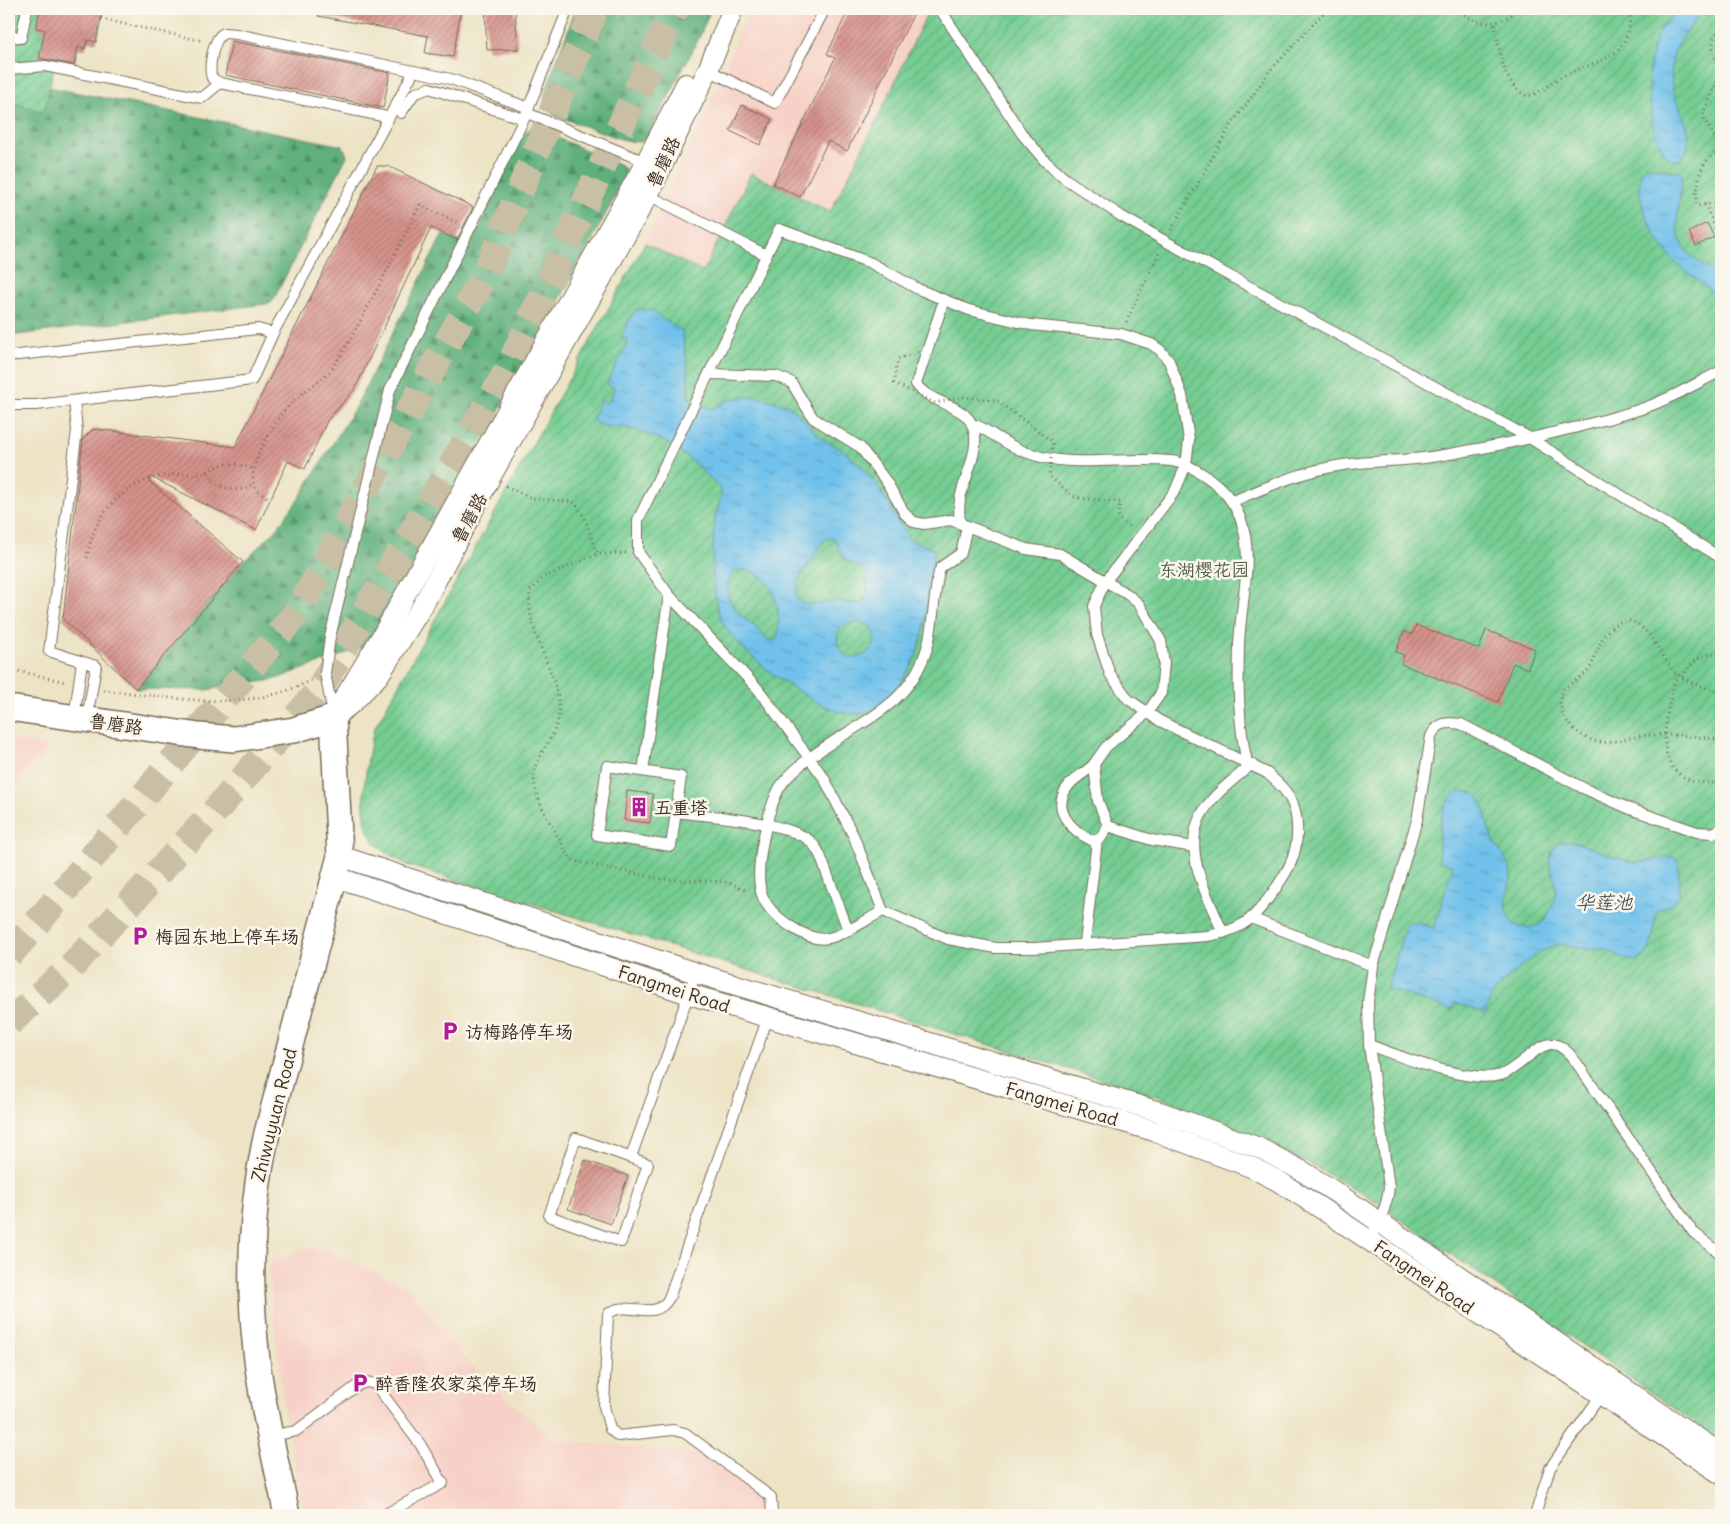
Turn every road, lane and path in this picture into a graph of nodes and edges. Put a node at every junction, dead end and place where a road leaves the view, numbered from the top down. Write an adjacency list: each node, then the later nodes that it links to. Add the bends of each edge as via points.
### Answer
1 (27, 9): 14 (lane, via 21,38)
2 (568, 9): 22 (lane)
3 (719, 9): 24 (street)
4 (733, 9): 17 (street, 鲁磨路)
5 (825, 9): 17 (lane, via 775,104)
6 (940, 9): 29 (lane, via 1022,134 1045,160 1080,189)
7 (1327, 9): 29 (path, via 1269,72 1228,130)
8 (1456, 9): 12 (path, via 1470,18)
9 (1519, 9): 12 (path)
10 (1630, 9): 12 (path, via 1627,38 1616,53 1563,76 1528,96 1516,88 1504,66)
11 (101, 19): 15 (path)
12 (1495, 24)
13 (1721, 31): 19 (path, via 1713,39 1714,54)
14 (9, 36)
15 (216, 44): 18 (lane, via 221,34 237,34); 20 (lane, via 210,71 212,78)
16 (9, 69): 20 (lane, via 45,66 202,98)
17 (708, 70): 24 (street, 鲁磨路)
18 (414, 71): 22 (lane, via 451,79); 23 (lane)
19 (1721, 72): 27 (path, via 1703,115 1718,144 1716,154 1705,163 1699,177 1697,206)
20 (220, 83): 23 (lane)
21 (401, 113): 22 (lane, via 414,94 429,88)
22 (526, 113): 24 (lane); 28 (lane)
23 (387, 116): 33 (lane)
24 (653, 165): 25 (street, 鲁磨路); 70 (street)
25 (648, 195): 31 (lane); 46 (street, 鲁磨路)
26 (1721, 202): 27 (path)
27 (1705, 204): 30 (path)
28 (470, 228): 44 (path, via 420,205 360,322 334,365 282,412 261,448); 61 (lane, via 390,390 330,637)
29 (1165, 241): 34 (path); 42 (lane)
30 (1721, 242)
31 (766, 255): 32 (lane, via 779,228 871,264); 38 (lane)
32 (944, 300): 34 (lane, via 1004,320 1074,331); 41 (lane, via 916,384 964,414)
33 (273, 333): 36 (lane, via 258,329); 39 (lane, via 252,380)
34 (1121, 334): 43 (lane, via 1151,344 1169,361 1176,375 1187,420)
35 (918, 352): 51 (path, bridge, via 898,359 894,383 935,403 962,397 996,400 1053,442 1049,476 1079,498 1120,502 1118,518)
36 (9, 356)
37 (1721, 371): 42 (lane, via 1636,410)
38 (709, 374): 50 (lane, via 776,376 792,382 814,418 860,447 886,480 909,518 919,524 947,520); 52 (lane, via 638,520)
39 (74, 401): 40 (lane); 59 (lane, via 76,430 49,651)
40 (9, 405)
41 (972, 425): 43 (lane, via 1028,453 1050,459 1153,460); 50 (lane, via 974,445 960,500)
42 (1528, 437): 49 (lane, via 1432,457 1321,469); 55 (lane)
43 (1186, 465): 49 (lane, via 1216,483); 51 (lane, via 1175,491)
44 (255, 470): 45 (path, via 231,464 217,466); 47 (path)
45 (208, 472): 47 (path, via 215,483 233,490 242,490); 54 (path, via 162,476 134,485 103,514 93,533)
46 (490, 478): 53 (path, via 531,498 574,502 586,520 590,540); 70 (street, 鲁磨路, via 393,656 367,689)
47 (254, 483): 48 (path, via 256,490)
48 (266, 497)
49 (1233, 501): 74 (lane, via 1243,521 1247,553 1239,666 1242,742)
50 (963, 524): 56 (lane, via 1026,549 1065,556); 73 (lane, via 961,552 941,566 939,572 928,646 914,678 882,712)
51 (1139, 535): 56 (lane)
52 (638, 552): 53 (path); 57 (lane)
53 (598, 554): 87 (path, via 544,577 530,591 530,611 559,707 557,729 535,770 535,786 541,804 574,860 642,876 727,882)
54 (87, 558)
55 (1721, 558)
56 (1105, 582): 68 (lane, via 1094,606 1103,655 1115,684 1128,699); 68 (lane, via 1139,604 1161,641 1163,682 1158,699)
57 (669, 595): 73 (lane, via 740,668); 76 (lane)
58 (1721, 653): 63 (path, via 1700,657)
59 (82, 662): 64 (lane); 65 (lane, via 96,666)
60 (9, 669): 64 (path)
61 (325, 673): 65 (path, via 275,694 229,702 184,700); 70 (lane)
62 (1676, 673): 63 (path); 71 (path); 71 (path, via 1640,625 1624,622 1610,629 1602,638 1584,676 1566,686 1560,694 1559,703 1564,717 1576,730 1597,742)
63 (1682, 677): 66 (path)
64 (78, 686): 69 (lane)
65 (92, 688): 69 (lane)
66 (1721, 692)
67 (9, 708): 69 (street, 鲁磨路)
68 (1147, 712): 74 (lane, via 1185,734); 75 (lane, via 1106,747)
69 (80, 718): 70 (street, 鲁磨路, via 234,738 294,730)
70 (333, 718): 86 (street, Zhiwuyuan Road)
71 (1666, 735): 72 (path); 79 (path, via 1667,757 1682,775 1702,783)
72 (1721, 740)
73 (810, 757): 81 (lane, via 781,785); 88 (lane, via 854,837)
74 (1250, 763): 85 (lane, via 1203,811); 89 (lane, via 1280,784 1294,806 1297,825 1292,858)
75 (1094, 764): 77 (lane); 78 (lane)
76 (643, 771): 80 (lane, via 681,777); 80 (lane, via 607,766 597,835 671,846)
77 (1083, 774): 78 (lane); 84 (lane, via 1067,788 1063,801 1064,819 1073,829 1093,841)
78 (1095, 782): 82 (lane, via 1100,810)
79 (1721, 783)
80 (676, 812): 81 (lane)
81 (768, 825): 87 (lane, via 761,858); 90 (lane, via 802,837 815,846)
82 (1108, 826): 84 (lane); 85 (lane, via 1152,840)
83 (1721, 829): 93 (lane, via 1713,833 1696,832 1630,809 1461,724 1440,724 1431,736 1417,820)
84 (1097, 840): 92 (lane)
85 (1194, 847): 91 (lane, via 1198,869)
86 (338, 866): 94 (street, Fangmei Road); 95 (street, Fangmei Road); 105 (street, Zhiwuyuan Road, via 267,1133 254,1203 252,1272 256,1344)
87 (762, 894): 90 (lane, via 775,915 806,935 828,938)
88 (884, 911): 90 (lane); 92 (lane, via 948,939 985,947 1014,949)
89 (1251, 918): 91 (lane); 93 (lane)
90 (848, 930)
91 (1223, 933): 92 (lane)
92 (1085, 943)
93 (1373, 966): 98 (lane, via 1368,1002)
94 (696, 973): 95 (lane); 96 (street, Fangmei Road)
95 (689, 994): 97 (street, Fangmei Road); 100 (lane)
96 (774, 996): 97 (lane); 99 (street, Fangmei Road)
97 (768, 1019): 99 (street, Fangmei Road); 110 (lane, via 669,1298 659,1309 616,1309 608,1314 604,1406 610,1429 618,1436 673,1430 685,1433 771,1497)
98 (1369, 1045): 101 (lane, via 1389,1187); 103 (lane, via 1416,1062 1466,1075 1490,1077 1517,1067 1545,1045 1560,1047 1575,1061 1693,1232)
99 (1157, 1122): 101 (street, Fangmei Road, via 1267,1152 1302,1171); 102 (street, Fangmei Road, via 1278,1181)
100 (631, 1158): 100 (lane, via 576,1138 549,1216 621,1242 648,1164)
101 (1380, 1223): 102 (lane); 104 (street, Fangmei Road)
102 (1369, 1240): 104 (street, Fangmei Road)
103 (1721, 1254)
104 (1613, 1395): 106 (street, Fangmei Road); 107 (street, Fangmei Road); 111 (lane, via 1550,1468)
105 (270, 1436): 108 (street, Zhiwuyuan Road); 109 (lane, via 296,1431 358,1385 375,1384 420,1444 443,1483)
106 (1721, 1454)
107 (1721, 1474)
108 (287, 1515)
109 (384, 1515)
110 (772, 1515)
111 (1535, 1515)

